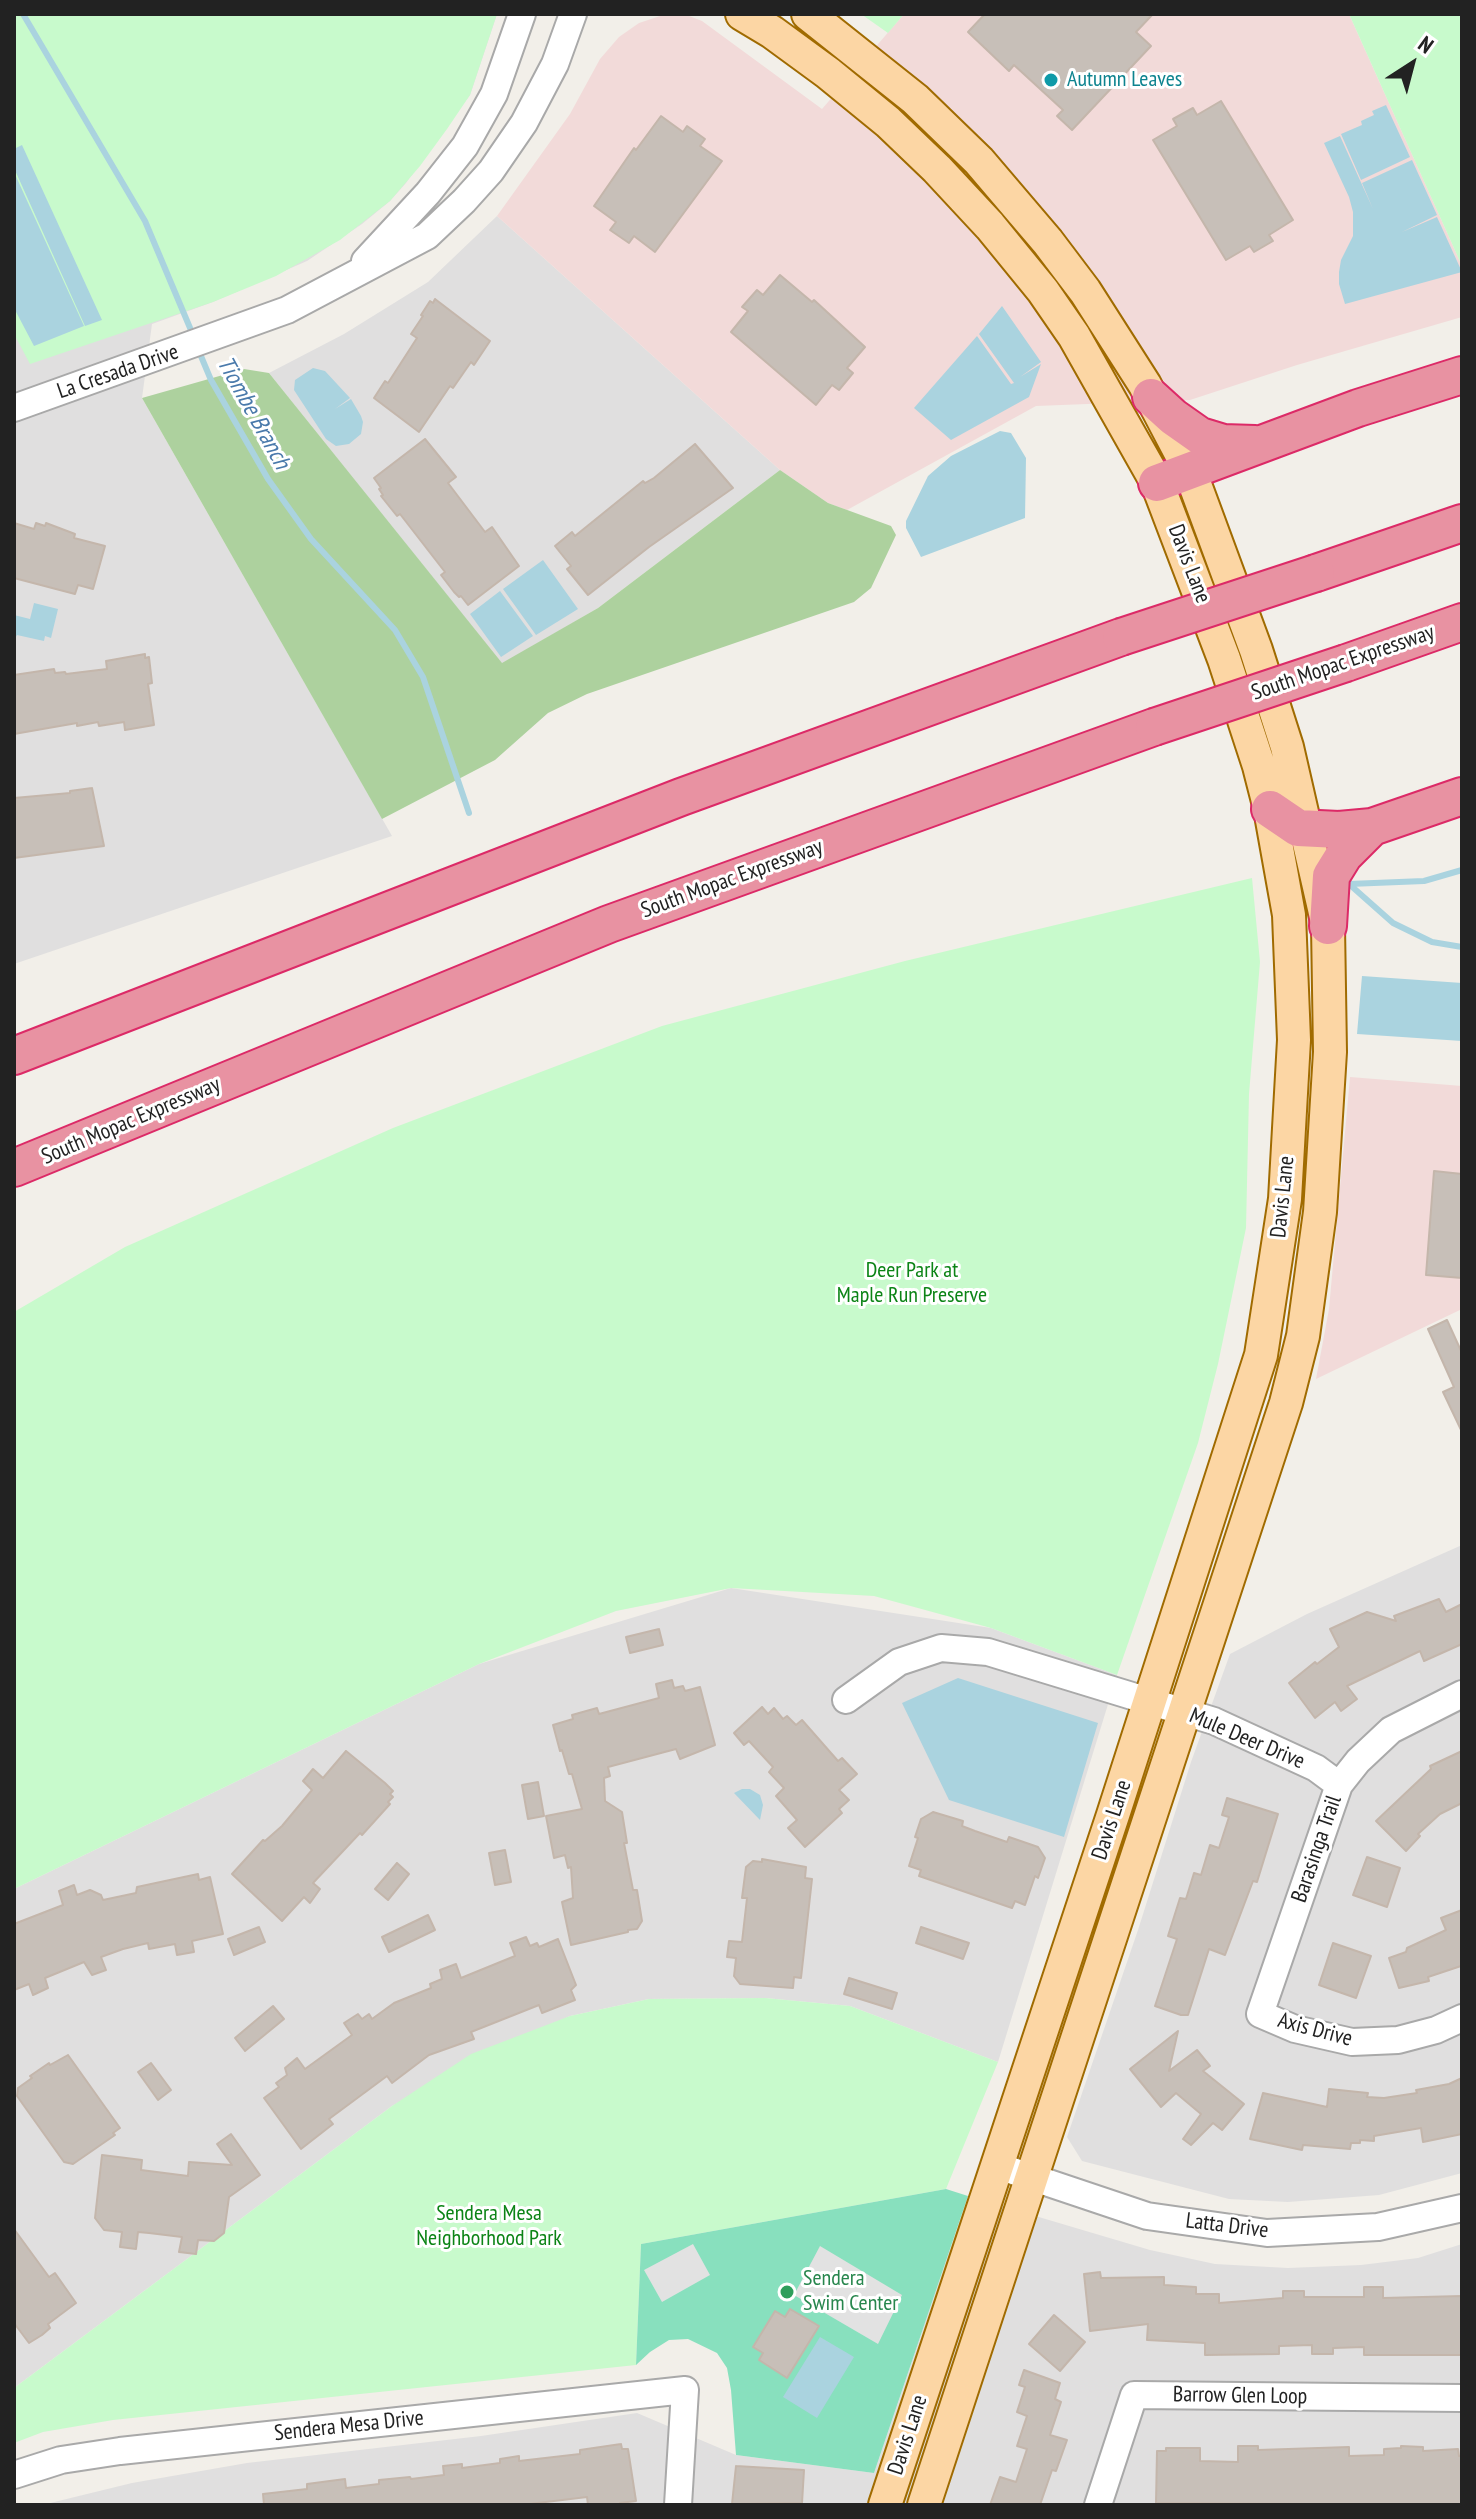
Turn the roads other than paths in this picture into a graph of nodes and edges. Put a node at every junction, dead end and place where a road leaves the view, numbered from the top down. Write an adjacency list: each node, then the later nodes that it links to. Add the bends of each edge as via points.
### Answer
1 (522, 14): 7 (street, La Cresada Drive, via 494,94 465,146)
2 (573, 14): 7 (street, La Cresada Drive, via 540,95 491,171 427,236)
3 (742, 14): 5 (main road, Davis Lane)
4 (808, 14): 6 (main road, Davis Lane, via 915,99)
5 (888, 122): 6 (main road, via 943,156 1008,225 1017,226); 13 (main road, Davis Lane, via 990,226 1043,291)
6 (1029, 217): 9 (main road, Davis Lane, via 1085,291)
7 (351, 275): 10 (street, La Cresada Drive, via 287,310 230,332)
8 (1462, 375): 11 (highway)
9 (1151, 397): 11 (highway, via 1200,436); 12 (main road, Davis Lane)
10 (17, 400)
11 (1261, 444): 12 (highway)
12 (1190, 471): 13 (highway); 19 (main road, Davis Lane, via 1261,664)
13 (1157, 483): 17 (main road, Davis Lane, via 1224,659)
14 (1462, 523): 21 (highway, bridge, via 1121,637 681,797)
15 (1462, 622): 22 (highway, South Mopac Expressway, bridge, via 609,924)
16 (1462, 796): 18 (highway)
17 (1270, 809): 19 (highway); 23 (main road, Davis Lane, via 1289,915 1294,1040 1285,1199)
18 (1372, 827): 19 (highway); 20 (highway, via 1331,876)
19 (1308, 830): 20 (main road, Davis Lane)
20 (1328, 926): 24 (main road, Davis Lane, via 1330,1066 1320,1212)
21 (14, 1056)
22 (19, 1168)
23 (1266, 1328): 24 (main road); 27 (main road, Davis Lane)
24 (1303, 1336): 28 (main road, Davis Lane)
25 (1462, 1694): 29 (street, Barasinga Trail, via 1391,1730)
26 (846, 1700): 27 (street, Mule Deer Drive, via 899,1662 941,1648 988,1652)
27 (1151, 1701): 28 (street, Mule Deer Drive); 32 (main road, Davis Lane)
28 (1186, 1713): 29 (street, Mule Deer Drive, via 1269,1744); 33 (main road, Davis Lane)
29 (1339, 1785): 30 (street, Barasinga Trail)
30 (1260, 2014): 31 (street, Axis Drive, via 1295,2029 1352,2042 1398,2040)
31 (1462, 2018)
32 (998, 2166): 33 (street, Latta Drive); 38 (main road, Davis Lane)
33 (1030, 2176): 34 (street, Latta Drive, via 1147,2216 1267,2233 1378,2227); 39 (main road, Davis Lane)
34 (1462, 2208)
35 (1462, 2398): 40 (street, Barrow Glen Loop, via 1134,2395)
36 (14, 2475): 37 (street, Sendera Mesa Drive, via 61,2460 120,2451 685,2390)
37 (678, 2505)
38 (885, 2505)
39 (924, 2505)
40 (1098, 2505)

